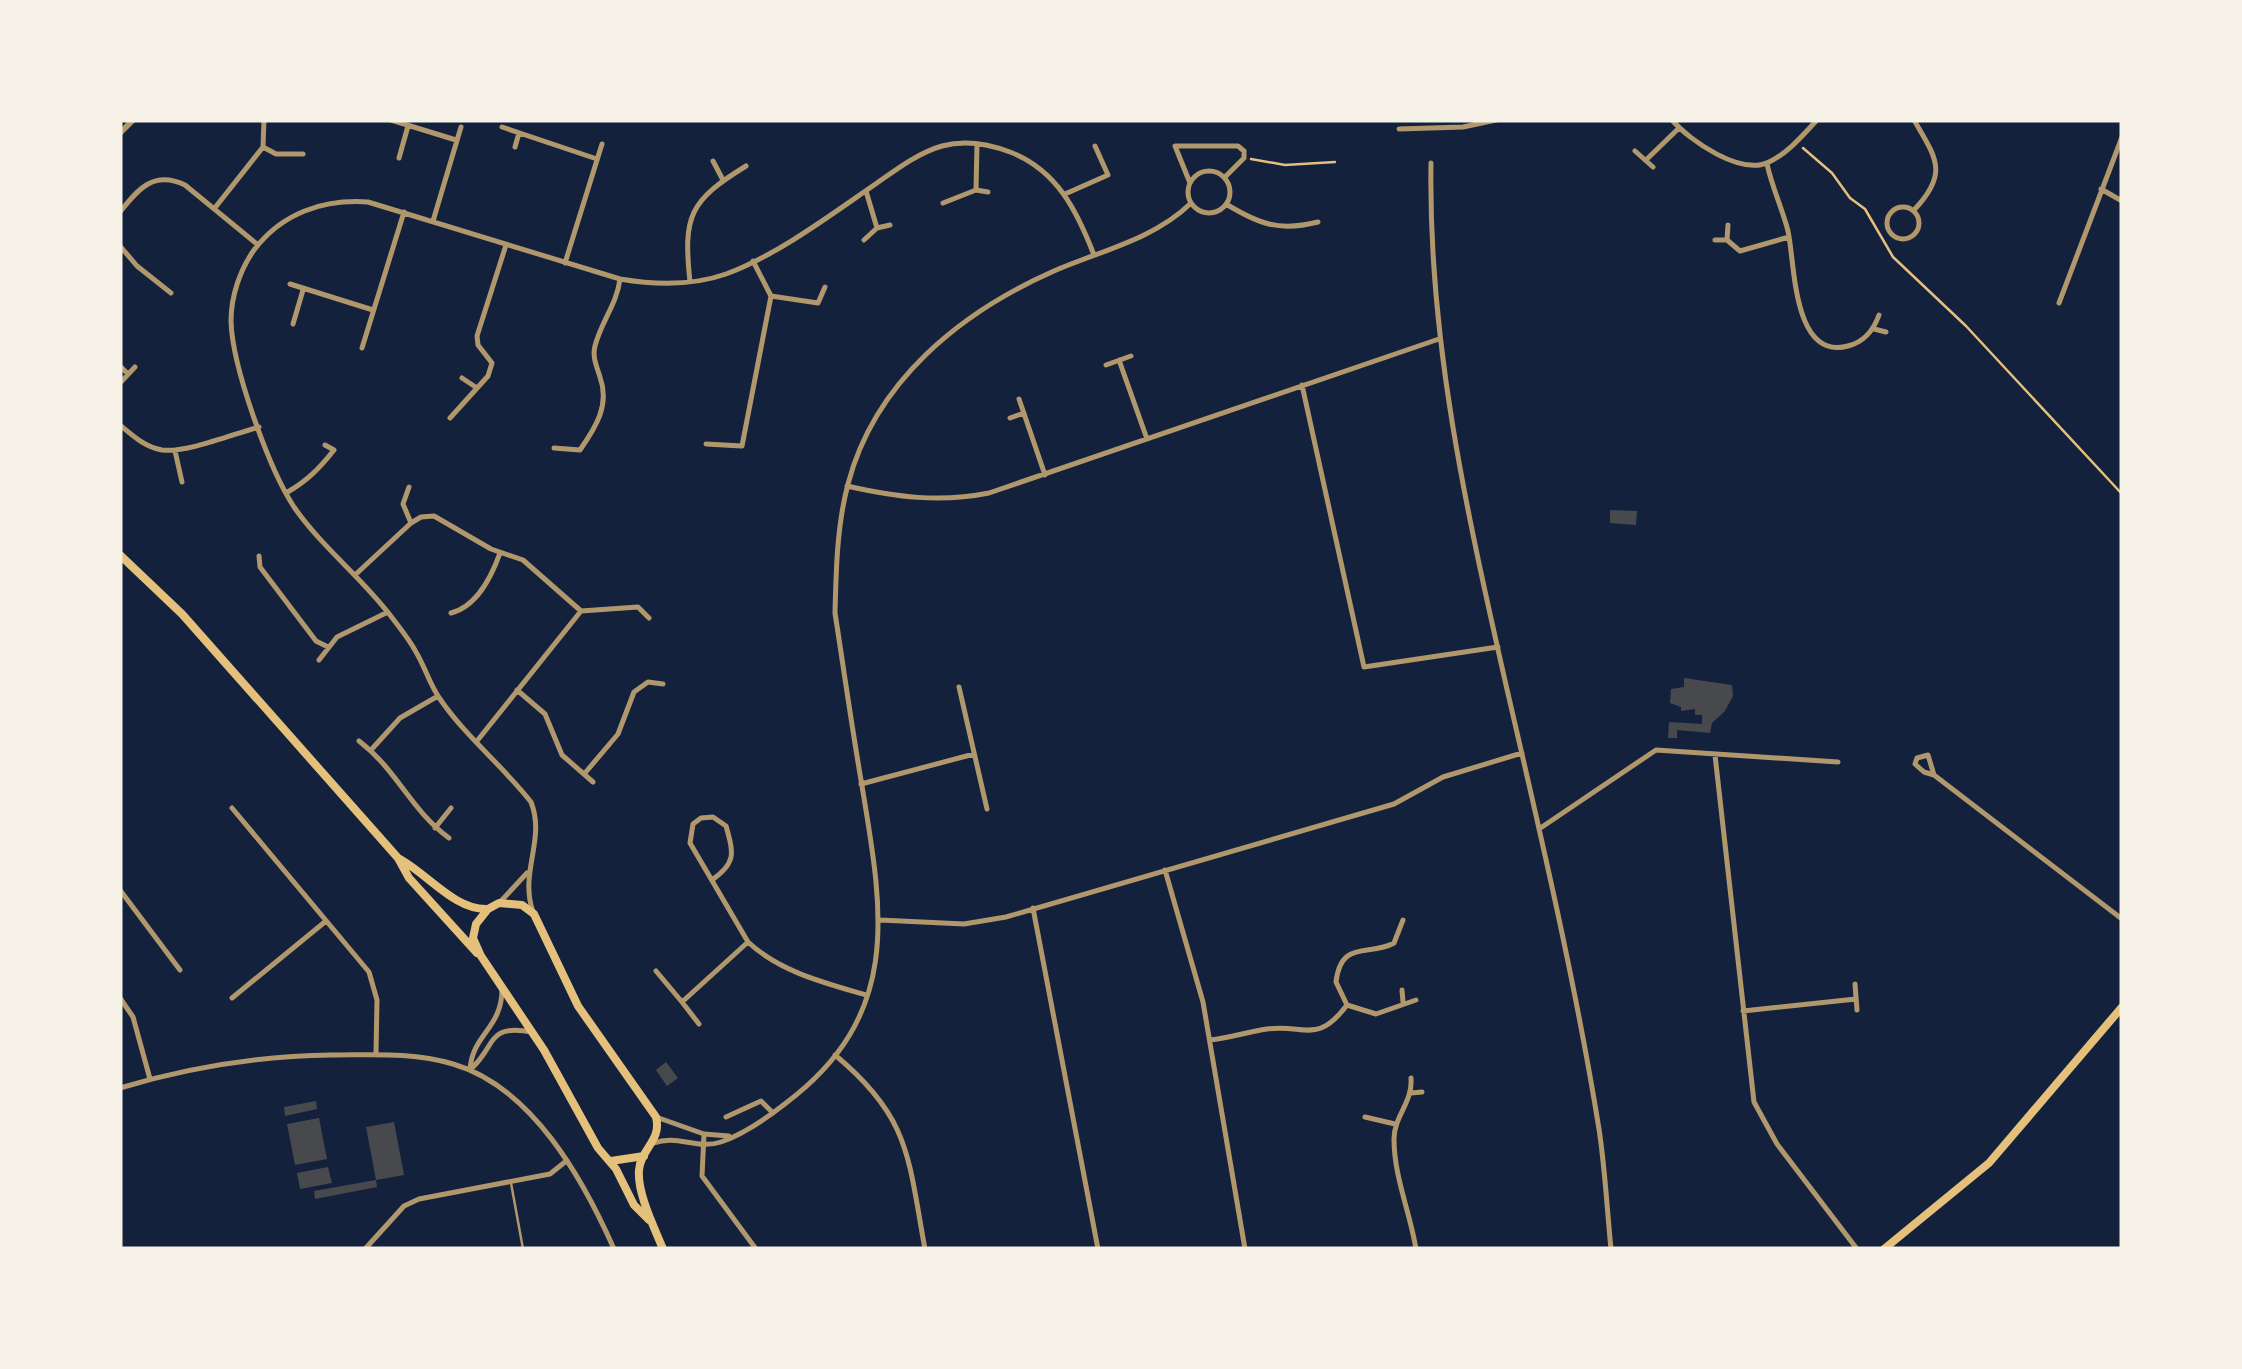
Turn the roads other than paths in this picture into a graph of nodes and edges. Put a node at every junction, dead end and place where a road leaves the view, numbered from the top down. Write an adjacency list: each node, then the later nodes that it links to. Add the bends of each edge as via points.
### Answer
1 (133, 120): 13 (street)
2 (264, 120): 20 (street)
3 (392, 120): 8 (street)
4 (1496, 120): 12 (street)
5 (1672, 120): 11 (street)
6 (1817, 120): 29 (street)
7 (1914, 120): 45 (street, via 1938,168)
8 (408, 126): 16 (street); 24 (street)
9 (460, 127): 16 (street)
10 (502, 127): 14 (street)
11 (1679, 128): 26 (street); 29 (street, via 1731,161)
12 (1399, 129)
13 (120, 133)
14 (519, 133): 21 (street); 25 (street)
15 (2122, 138): 36 (street)
16 (456, 140): 48 (street)
17 (602, 144): 25 (street)
18 (977, 144): 35 (street); 37 (street, via 938,147); 39 (street, via 1022,157)
19 (1095, 146): 39 (street, via 1108,174)
20 (263, 148): 23 (street); 44 (street)
21 (515, 148)
22 (1635, 151): 26 (street)
23 (303, 154)
24 (398, 158)
25 (597, 159): 62 (street)
26 (1646, 160): 31 (street)
27 (714, 161): 33 (street)
28 (1432, 163): 76 (street)
29 (1767, 164): 53 (street)
30 (746, 166): 33 (street)
31 (1653, 167)
32 (1224, 177): 34 (street, via 1202,172); 34 (street, via 1244,158 1238,146 1175,146); 43 (street)
33 (723, 180): 64 (street, via 691,215)
34 (1190, 183): 42 (street)
35 (976, 190): 38 (street); 41 (street)
36 (2100, 190): 40 (street); 70 (street)
37 (866, 191): 52 (street); 61 (street)
38 (988, 192)
39 (1066, 194): 60 (street)
40 (2122, 201)
41 (942, 203)
42 (1190, 204): 43 (street, via 1214,212); 60 (street, via 1169,223)
43 (1226, 204): 49 (street, via 1285,228)
44 (214, 209): 46 (street, via 185,185 164,178 144,184); 57 (street)
45 (1915, 210): 45 (street, via 1915,233 1906,239 1892,235 1886,224 1892,210)
46 (120, 212)
47 (404, 212): 48 (street); 57 (street, via 368,202 318,206 291,217); 71 (street)
48 (433, 221): 58 (street)
49 (1318, 222)
50 (890, 225): 52 (street)
51 (1728, 225): 56 (street)
52 (877, 228): 54 (street)
53 (1789, 236): 56 (street, via 1747,250); 74 (street, via 1797,305 1814,334 1826,345 1850,346)
54 (864, 240)
55 (1715, 240): 56 (street)
56 (1726, 240)
57 (258, 245): 93 (street, via 241,273 231,319)
58 (506, 245): 62 (street); 87 (street, via 478,329 478,346 492,363)
59 (120, 246): 68 (street)
60 (1094, 254): 101 (street, via 1003,295 924,355 880,411)
61 (754, 261): 64 (street); 69 (street)
62 (565, 262): 63 (street)
63 (620, 279): 64 (street); 97 (street, via 595,344 606,399 600,415 580,450)
64 (690, 282)
65 (290, 284): 67 (street)
66 (826, 287): 69 (street, via 818,303)
67 (303, 290): 71 (street); 73 (street)
68 (171, 293)
69 (771, 296): 95 (street, via 742,446)
70 (2059, 303)
71 (373, 310): 77 (street)
72 (1879, 315): 74 (street)
73 (293, 324)
74 (1874, 329): 75 (street)
75 (1886, 332)
76 (1439, 339): 86 (street); 114 (street)
77 (362, 348)
78 (1131, 356): 79 (street)
79 (1119, 360): 80 (street); 94 (street)
80 (1106, 365)
81 (120, 366): 83 (street)
82 (135, 367): 83 (street)
83 (128, 374): 85 (street)
84 (462, 378): 87 (street)
85 (120, 383)
86 (1302, 385): 94 (street); 114 (street, via 1364,666)
87 (477, 388): 90 (street)
88 (1019, 399): 89 (street)
89 (1024, 413): 91 (street); 99 (street)
90 (450, 418)
91 (1010, 418)
92 (120, 425): 98 (street, via 142,443)
93 (259, 426): 98 (street); 103 (street)
94 (1147, 439): 99 (street)
95 (706, 444)
96 (326, 445): 103 (street, via 334,450 320,468)
97 (554, 448)
98 (175, 450): 100 (street)
99 (1044, 475): 101 (street, via 954,499)
100 (182, 482)
101 (847, 486): 130 (street, via 835,613)
102 (409, 487): 104 (street, via 403,504)
103 (286, 492): 108 (street)
104 (411, 523): 105 (street, via 434,516); 108 (street)
105 (500, 554): 110 (street, via 529,564); 111 (street, via 472,602)
106 (120, 555): 139 (main road, via 182,614)
107 (260, 556): 113 (street, via 260,567 316,641)
108 (355, 575): 109 (street)
109 (388, 612): 113 (street); 119 (street)
110 (581, 612): 112 (street, via 638,607); 118 (street)
111 (451, 613)
112 (649, 618)
113 (328, 647): 115 (street)
114 (1498, 648): 123 (street)
115 (319, 660)
116 (662, 684): 127 (street, via 648,682 634,692 618,734)
117 (959, 687): 124 (street)
118 (517, 690): 121 (street); 127 (street, via 545,714 562,755)
119 (438, 696): 121 (street); 122 (street, via 400,718)
120 (359, 741): 122 (street)
121 (477, 742): 141 (street, via 531,802 538,819)
122 (371, 750): 134 (street)
123 (1522, 753): 136 (street); 140 (street, via 1443,777 1394,804)
124 (974, 754): 130 (street); 133 (street)
125 (1716, 755): 126 (street); 136 (street, via 1656,750); 171 (street)
126 (1838, 762)
127 (585, 773): 129 (street)
128 (1934, 775): 128 (street, via 1916,767 1917,758 1928,755); 148 (street)
129 (593, 782)
130 (861, 784): 149 (street)
131 (232, 808): 135 (street)
132 (451, 808): 134 (street)
133 (987, 808)
134 (435, 828): 138 (street)
135 (250, 829): 137 (street); 151 (street)
136 (1539, 830): 206 (street, via 1600,1132)
137 (242, 834)
138 (449, 838)
139 (398, 858): 146 (main road, via 464,905); 153 (main road)
140 (1165, 870): 145 (street); 174 (street)
141 (528, 872): 144 (street); 147 (street)
142 (712, 880): 142 (street, via 690,832 697,821 713,817 726,826 732,857); 152 (street)
143 (120, 890): 154 (street)
144 (499, 903): 146 (main road); 147 (main road)
145 (1033, 908): 149 (street, via 964,924); 203 (street)
146 (488, 909): 153 (main road, via 472,938)
147 (534, 914): 184 (main road, via 578,1006)
148 (2122, 919)
149 (880, 920): 160 (street)
150 (1403, 920): 168 (street, via 1394,943 1358,950 1342,963 1336,982)
151 (326, 921): 159 (street); 175 (street, via 372,979)
152 (748, 942): 160 (street, via 789,970); 166 (street)
153 (481, 956): 157 (main road)
154 (180, 970)
155 (656, 971): 166 (street)
156 (1855, 984): 165 (street)
157 (502, 989): 173 (main road); 177 (street, via 498,1018 470,1056)
158 (1402, 990): 167 (street)
159 (241, 991): 162 (street); 163 (street)
160 (867, 995): 176 (street)
161 (120, 998): 179 (street, via 133,1017)
162 (232, 998)
163 (246, 998)
164 (1416, 1000): 167 (street)
165 (1856, 1000): 170 (street); 171 (street)
166 (682, 1002): 172 (street)
167 (1404, 1002): 168 (street, via 1376,1014)
168 (1347, 1006): 174 (street, via 1319,1031 1272,1028)
169 (2122, 1007): 208 (main road, via 1989,1163)
170 (1857, 1010)
171 (1743, 1011): 207 (street, via 1760,1116)
172 (699, 1024)
173 (533, 1032): 177 (street, via 499,1032); 193 (main road)
174 (1210, 1040): 204 (street)
175 (376, 1054): 177 (street); 179 (street, via 238,1060)
176 (835, 1054): 183 (street); 202 (street, via 872,1087 897,1124)
177 (470, 1070): 194 (street, via 512,1099)
178 (1411, 1078): 182 (street)
179 (150, 1079): 180 (street)
180 (120, 1088)
181 (1422, 1092): 182 (street)
182 (1412, 1093): 187 (street)
183 (772, 1114): 185 (street, via 761,1101); 189 (street)
184 (656, 1116): 188 (street); 190 (main road)
185 (726, 1117)
186 (1366, 1118): 187 (street)
187 (1396, 1124): 205 (street, via 1396,1165)
188 (704, 1134): 189 (street); 191 (street)
189 (732, 1136): 191 (street)
190 (654, 1143): 191 (street, via 666,1138); 192 (main road)
191 (701, 1145): 201 (street, via 702,1176)
192 (644, 1156): 193 (main road); 196 (main road, via 639,1172)
193 (610, 1161): 196 (main road)
194 (566, 1162): 195 (street, via 550,1174); 199 (street)
195 (511, 1181): 197 (street, via 410,1202); 198 (lane)
196 (649, 1220): 200 (main road)
197 (366, 1249)
198 (523, 1249)
199 (614, 1249)
200 (663, 1249)
201 (756, 1249)
202 (925, 1249)
203 (1098, 1249)
204 (1244, 1249)
205 (1416, 1249)
206 (1611, 1249)
207 (1858, 1249)
208 (1884, 1249)

